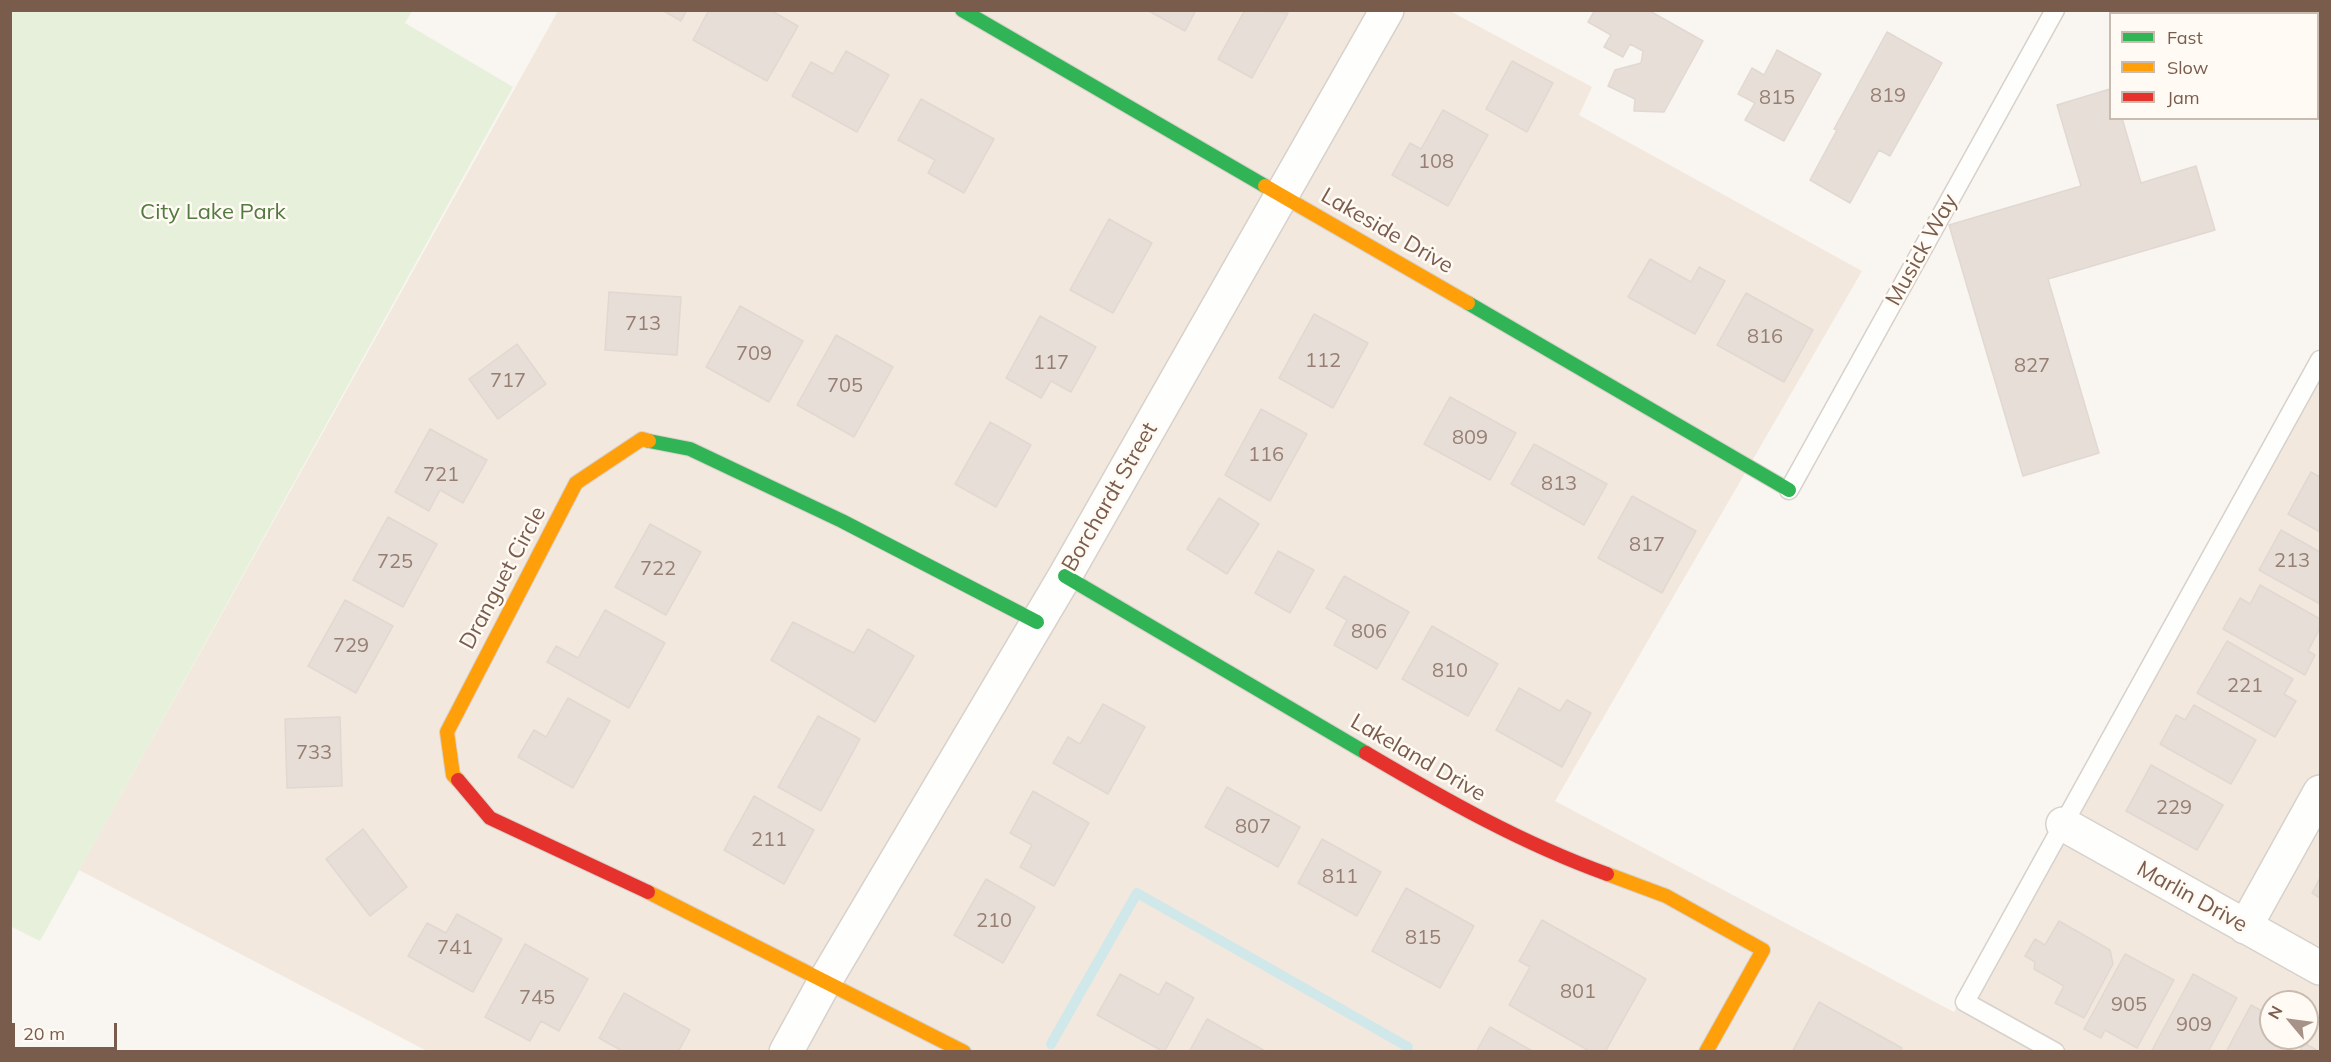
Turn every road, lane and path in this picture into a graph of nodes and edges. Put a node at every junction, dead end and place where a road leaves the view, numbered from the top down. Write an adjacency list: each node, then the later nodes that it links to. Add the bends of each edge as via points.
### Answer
1 (962, 10): 4 (street, Lakeside Drive)
2 (1387, 10): 4 (street, Borchardt Street)
3 (2055, 10): 6 (lane, Musick Way)
4 (1283, 194): 6 (street, Lakeside Drive); 7 (street, Borchardt Street)
5 (2320, 360): 10 (lane)
6 (1789, 490)
7 (1065, 576): 8 (street, Borchardt Street); 16 (street, Lakeland Drive, via 1466,812 1571,861 1665,896 1763,950)
8 (1037, 622): 13 (street, Borchardt Street); 13 (street, Dranguet Circle, via 842,521 690,449 642,439 576,483 451,722 447,732 453,775 490,818 666,900)
9 (2320, 792): 11 (street)
10 (2063, 824): 11 (street, Marlin Drive); 17 (lane, via 1965,1002)
11 (2245, 927): 12 (street, Marlin Drive)
12 (2320, 968)
13 (825, 981): 14 (street, Borchardt Street); 15 (street, Dranguet Circle)
14 (786, 1052)
15 (964, 1052)
16 (1706, 1052)
17 (2055, 1052)

